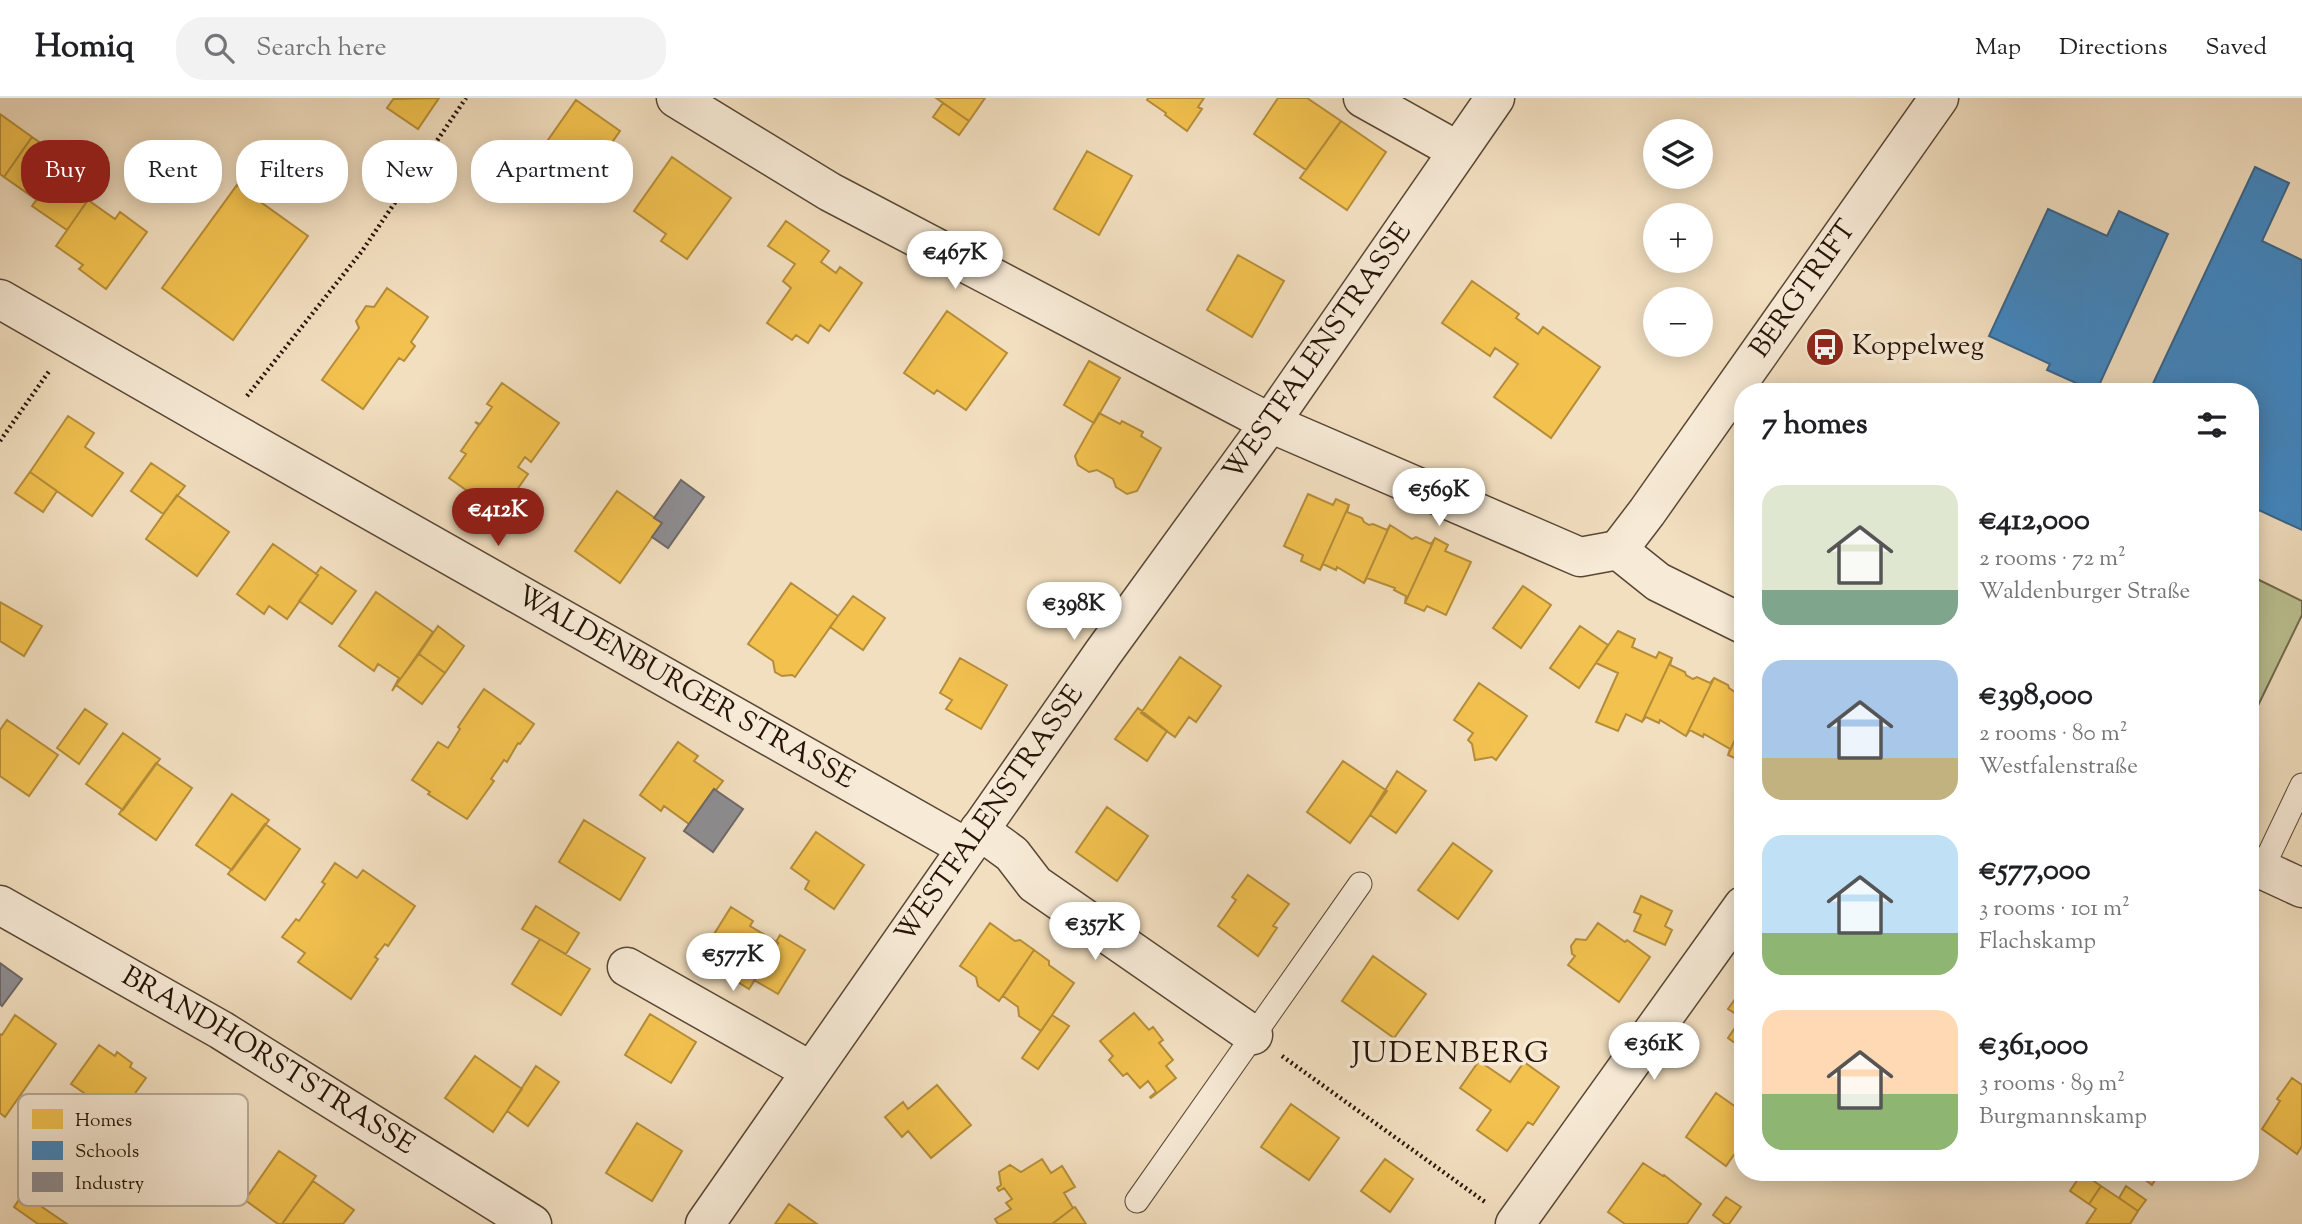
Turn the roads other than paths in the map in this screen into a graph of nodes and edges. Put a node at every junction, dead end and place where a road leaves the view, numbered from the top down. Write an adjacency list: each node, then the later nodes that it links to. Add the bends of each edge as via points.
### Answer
1 (676, 98): 9 (street, via 830,192)
2 (1363, 98): 5 (street)
3 (1495, 98): 5 (street, WESTFALENSTRASSE)
4 (1939, 98): 7 (street, BERGTRIFT)
5 (1458, 151): 9 (street, WESTFALENSTRASSE)
6 (0, 299): 13 (street, WALDENBURGER STRASSE, via 223,427)
7 (1738, 383)
8 (1734, 389): 10 (street, BERGTRIFT)
9 (1270, 422): 10 (street, via 1580,557); 13 (street, WESTFALENSTRASSE)
10 (1618, 550): 11 (street, via 1658,582)
11 (1734, 620)
12 (2302, 785): 14 (lane)
13 (973, 839): 21 (street, WALDENBURGER STRASSE, via 1013,854 1035,884); 22 (street, WESTFALENSTRASSE)
14 (2259, 861)
15 (2259, 867): 17 (street)
16 (1360, 884): 21 (lane)
17 (2302, 888)
18 (0, 905): 24 (street, BRANDHORSTSTRASSE, via 221,1030)
19 (1734, 919): 26 (street)
20 (627, 967): 22 (street)
21 (1253, 1035): 23 (lane)
22 (811, 1071): 25 (street, WESTFALENSTRASSE)
23 (1136, 1200)
24 (532, 1224)
25 (705, 1224)
26 (1515, 1224)

